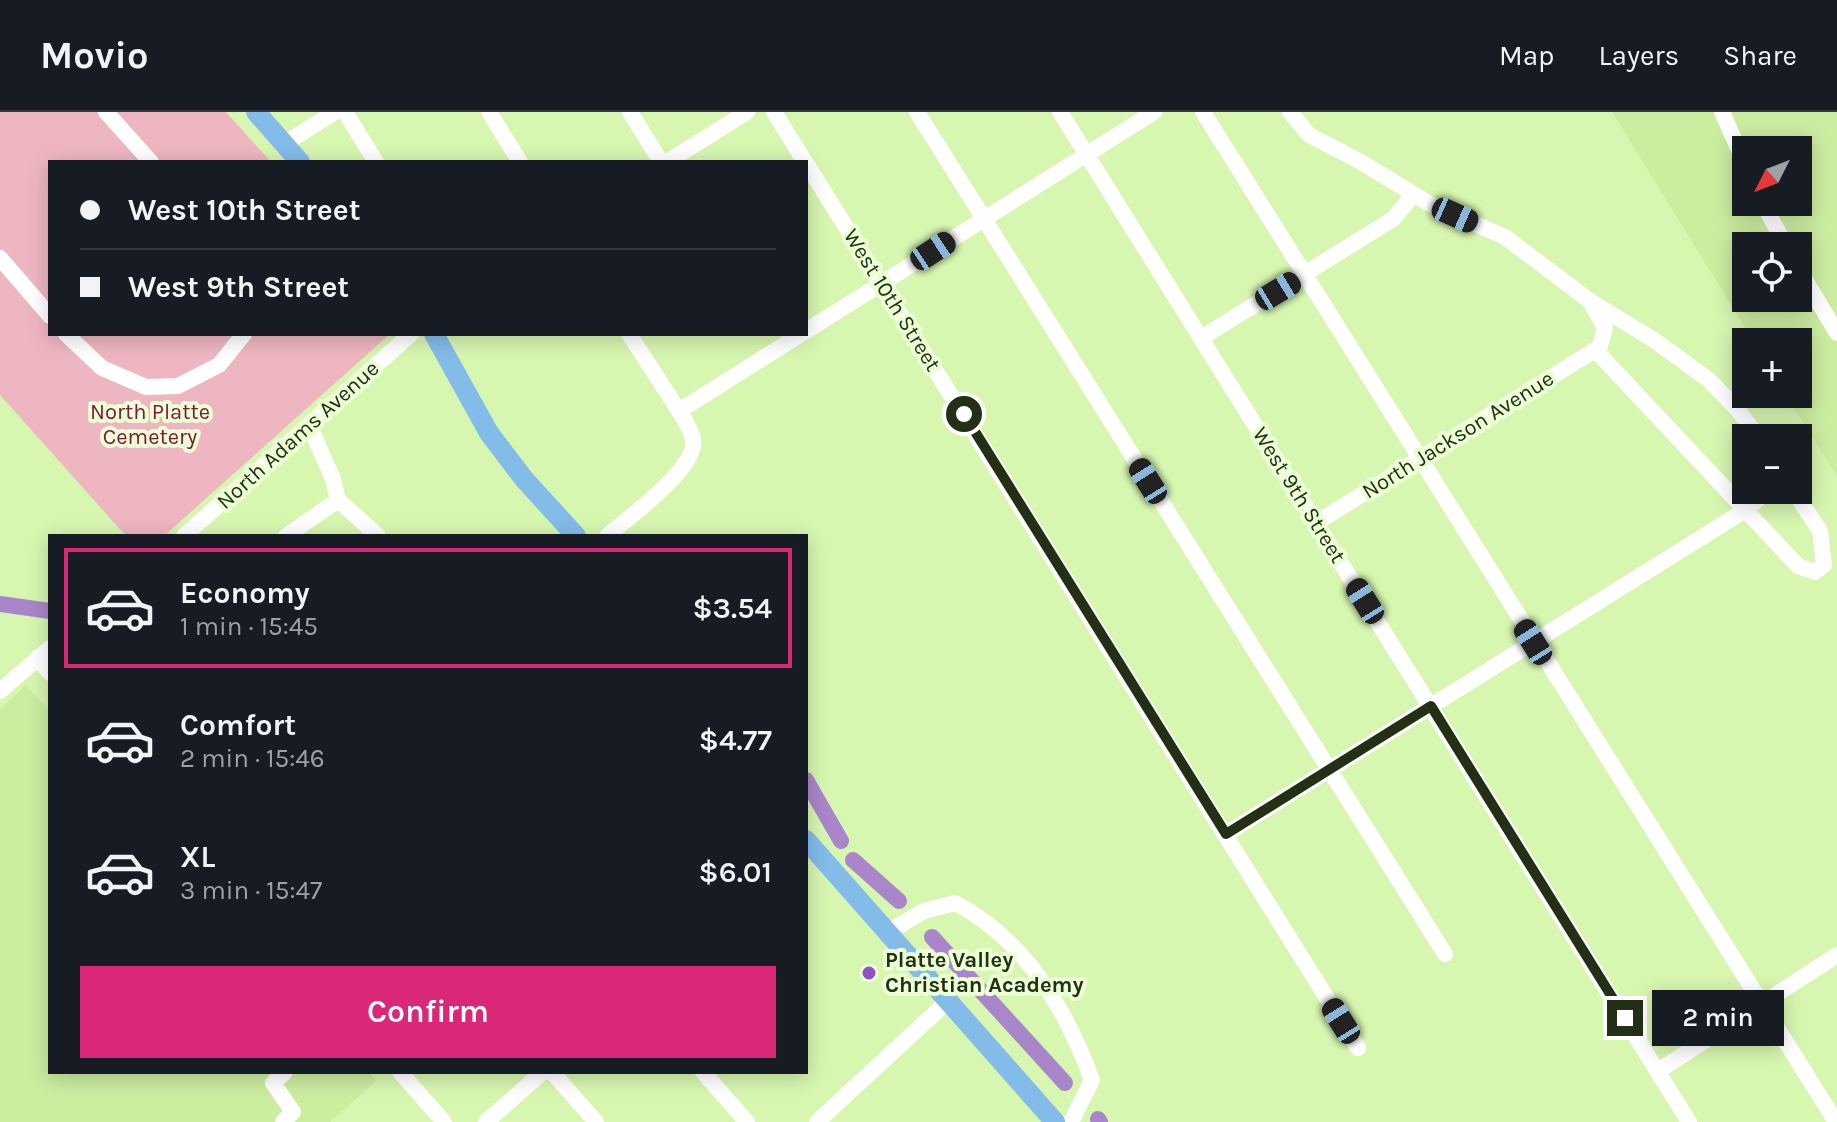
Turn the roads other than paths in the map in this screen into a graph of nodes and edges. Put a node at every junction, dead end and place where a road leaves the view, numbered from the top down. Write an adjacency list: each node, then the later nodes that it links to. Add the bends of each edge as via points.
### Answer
1 (106, 112): 18 (street)
2 (256, 112): 16 (main road)
3 (335, 112): 16 (street)
4 (345, 112): 20 (street)
5 (489, 112): 21 (street)
6 (630, 112): 22 (street)
7 (747, 112): 23 (street)
8 (774, 112): 24 (street, West 10th Street)
9 (917, 112): 27 (street)
10 (1060, 112): 17 (street, West 9th Street)
11 (1154, 112): 17 (street)
12 (1203, 112): 29 (street)
13 (1290, 112): 26 (street, via 1309,135)
14 (1722, 112): 15 (street)
15 (1733, 136)
16 (284, 144): 19 (main road)
17 (1087, 154): 27 (street); 42 (street, West 9th Street)
18 (149, 160)
19 (298, 160)
20 (375, 160)
21 (519, 160)
22 (660, 160)
23 (670, 160)
24 (804, 160)
25 (808, 166): 30 (street, West 10th Street)
26 (1414, 194): 29 (street, via 1393,219); 32 (street, via 1505,237)
27 (984, 219): 30 (street); 62 (street)
28 (0, 258): 33 (street)
29 (1304, 276): 42 (street); 47 (street)
30 (882, 283): 34 (street); 63 (street, West 10th Street)
31 (1812, 291): 35 (street)
32 (1590, 301): 43 (street, via 1605,328); 45 (street, via 1709,380)
33 (48, 314)
34 (808, 329)
35 (1837, 333)
36 (68, 336): 37 (street, via 102,368 146,387 178,386 219,365)
37 (242, 336)
38 (409, 336): 46 (street, North Adams Avenue)
39 (435, 336): 56 (main road, via 489,433)
40 (630, 336): 44 (street)
41 (798, 336): 44 (street)
42 (1201, 338): 52 (street, West 9th Street)
43 (1598, 353): 47 (street, North Jackson Avenue, via 1595,350); 51 (street)
44 (679, 411): 57 (street, via 694,441 691,455 680,472)
45 (1748, 424)
46 (310, 427): 48 (street); 53 (street, North Adams Avenue)
47 (1418, 460): 52 (street, North Jackson Avenue); 58 (street)
48 (338, 500): 54 (street); 55 (street)
49 (1752, 504): 51 (street)
50 (1802, 504): 51 (street, via 1820,531 1824,565 1815,572 1798,566)
51 (1744, 511): 58 (street)
52 (1316, 523): 61 (street, West 9th Street)
53 (186, 534)
54 (289, 534)
55 (376, 534)
56 (571, 534)
57 (609, 534)
58 (1533, 642): 61 (street); 69 (street)
59 (44, 653): 60 (street)
60 (0, 691)
61 (1431, 706): 62 (street); 71 (street, West 9th Street)
62 (1329, 770): 63 (street); 66 (street)
63 (1226, 834): 70 (street, West 10th Street)
64 (808, 843): 65 (main road)
65 (888, 932): 68 (main road); 85 (street, via 924,911 955,903 1002,933 1055,996 1074,1030 1092,1080)
66 (1445, 954)
67 (1837, 955): 69 (street)
68 (948, 1001): 83 (street); 84 (main road)
69 (1763, 1003): 71 (street); 86 (street)
70 (1358, 1048)
71 (1658, 1071): 77 (street, West 9th Street)
72 (283, 1074): 78 (street, via 273,1083 293,1112)
73 (402, 1074): 79 (street)
74 (541, 1074): 80 (street)
75 (554, 1074): 81 (street)
76 (705, 1074): 82 (street)
77 (1687, 1121)
78 (283, 1122)
79 (444, 1122)
80 (486, 1122)
81 (596, 1122)
82 (747, 1122)
83 (817, 1122)
84 (1055, 1122)
85 (1071, 1122)
86 (1836, 1122)

